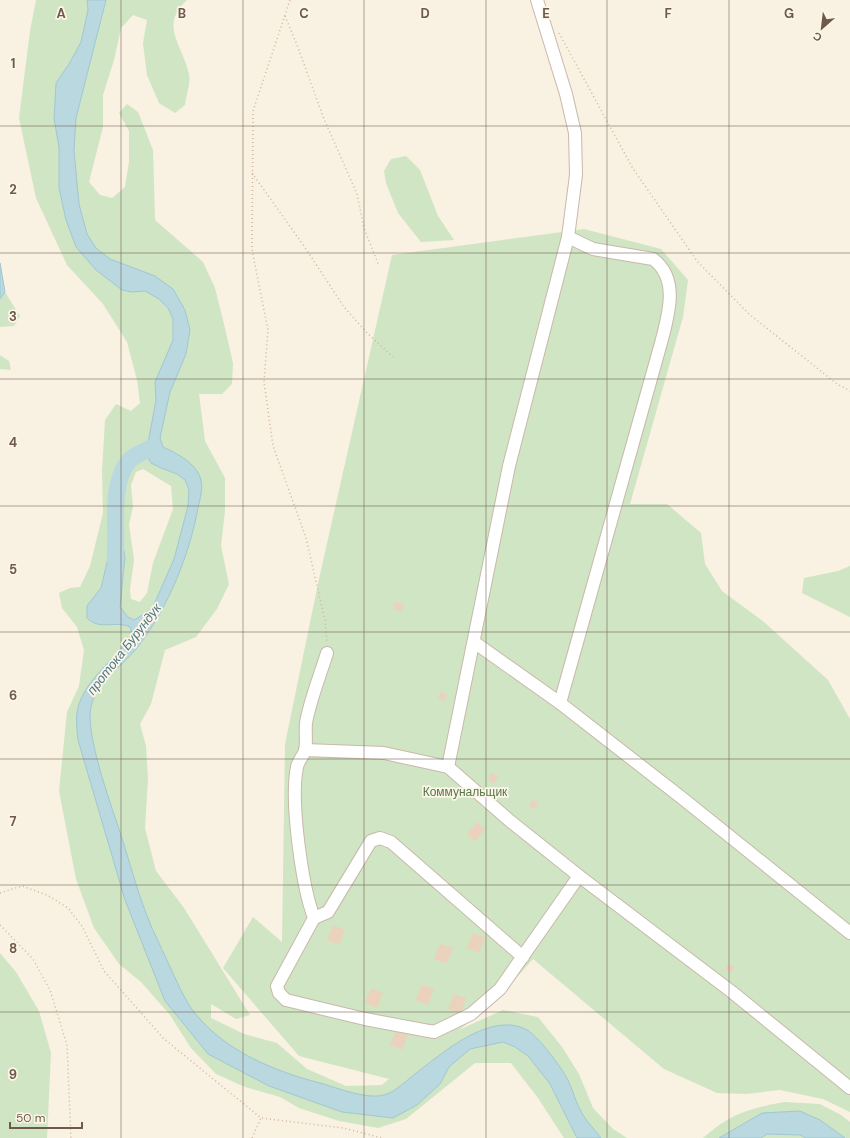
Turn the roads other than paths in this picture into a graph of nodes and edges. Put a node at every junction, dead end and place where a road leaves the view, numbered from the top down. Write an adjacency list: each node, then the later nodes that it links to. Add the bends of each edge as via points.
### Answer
1 (537, 0): 2 (street, via 566,94 575,133 576,176)
2 (568, 237): 3 (street, via 508,466); 5 (street, via 593,250 653,260 660,264 670,284 668,315 661,343)
3 (474, 642): 5 (street); 7 (street)
4 (327, 653): 6 (street, via 306,723)
5 (560, 704): 10 (street, via 676,793)
6 (305, 750): 7 (street, via 384,753); 9 (street, via 297,767 295,805 307,895)
7 (448, 767): 8 (street)
8 (579, 876): 11 (street); 12 (street, via 732,992)
9 (314, 918): 11 (street, via 328,912 372,841 380,838 391,842); 11 (street, via 277,986 282,997 400,1027 434,1032 472,1014 500,989)
10 (850, 933)
11 (523, 957)
12 (850, 1088)

